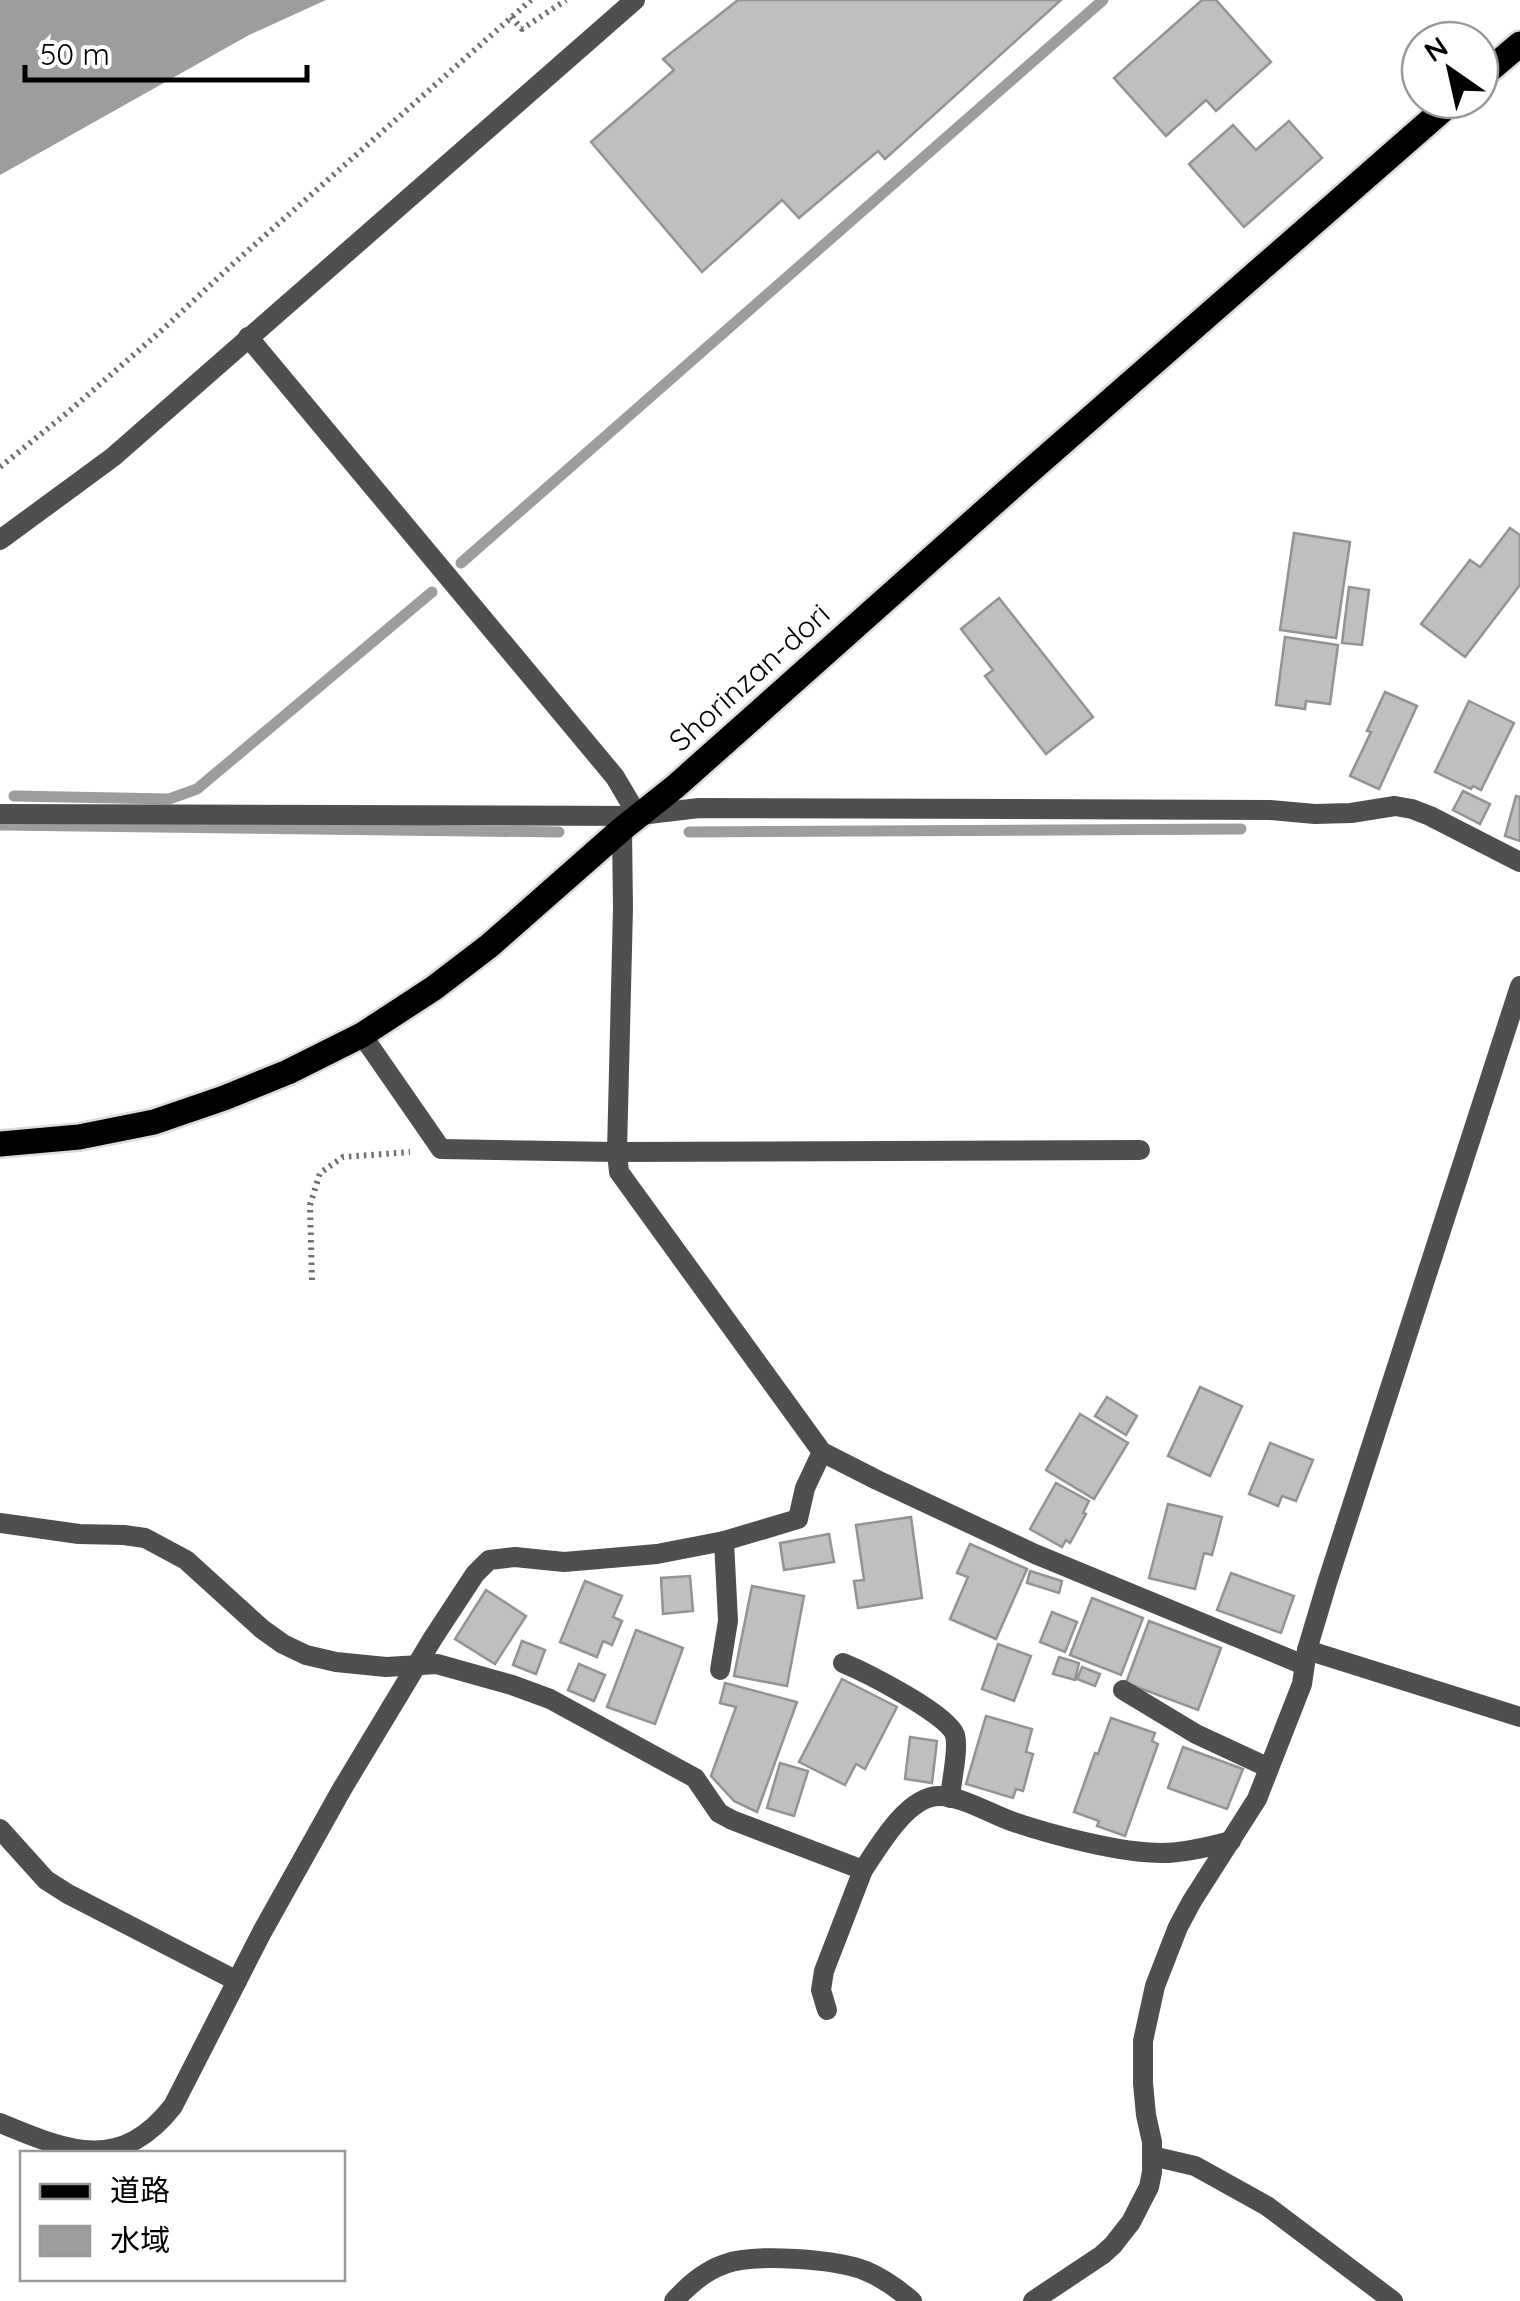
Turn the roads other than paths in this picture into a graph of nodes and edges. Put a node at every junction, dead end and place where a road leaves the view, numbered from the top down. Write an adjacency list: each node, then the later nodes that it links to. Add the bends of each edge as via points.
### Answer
1 (635, 0): 5 (street)
2 (1520, 44): 3 (main road)
3 (1500, 61)
4 (1431, 120): 8 (main road, Shorinzan-dori)
5 (248, 338): 6 (street, via 113,457); 8 (street, via 616,776)
6 (0, 540)
7 (0, 814): 8 (street)
8 (630, 822): 9 (street, via 699,808 1315,814 1395,806 1430,816); 11 (main road, Shorinzan-dori, via 489,946); 14 (street)
9 (1520, 862)
10 (1520, 986): 18 (street)
11 (362, 1036): 12 (main road, Shorinzan-dori, via 154,1122); 14 (street, via 441,1149)
12 (0, 1144)
13 (1140, 1150): 14 (street)
14 (617, 1152): 15 (street, via 619,1172)
15 (822, 1452): 17 (street, via 798,1519); 18 (street, via 1035,1554)
16 (0, 1523): 20 (street, via 145,1538 186,1560 262,1630 306,1655)
17 (724, 1541): 20 (street, via 603,1560 489,1560); 21 (street, via 728,1621)
18 (1306, 1657): 23 (street); 24 (street)
19 (843, 1663): 25 (street, via 934,1712 954,1731)
20 (417, 1666): 28 (street, via 437,1664 550,1699 695,1778 719,1813); 29 (street)
21 (720, 1670)
22 (1124, 1690): 24 (street)
23 (1520, 1717)
24 (1269, 1768): 27 (street)
25 (950, 1798): 27 (street, via 1014,1822 1126,1849 1162,1853); 28 (street, via 936,1796 902,1816)
26 (0, 1830): 29 (street, via 46,1880)
27 (1230, 1841): 34 (street, via 1178,1928 1148,2014 1143,2083)
28 (863, 1870): 30 (street, via 824,1971)
29 (237, 1981): 33 (street, via 157,2127)
30 (827, 2010)
31 (0, 2123): 32 (street)
32 (86, 2151)
33 (104, 2151)
34 (1152, 2156): 37 (street, via 1149,2187 1132,2222 1102,2254); 38 (street, via 1195,2166 1268,2206)
35 (674, 2301): 36 (street, via 706,2274 745,2259 863,2269)
36 (912, 2301)
37 (1034, 2301)
38 (1392, 2301)

